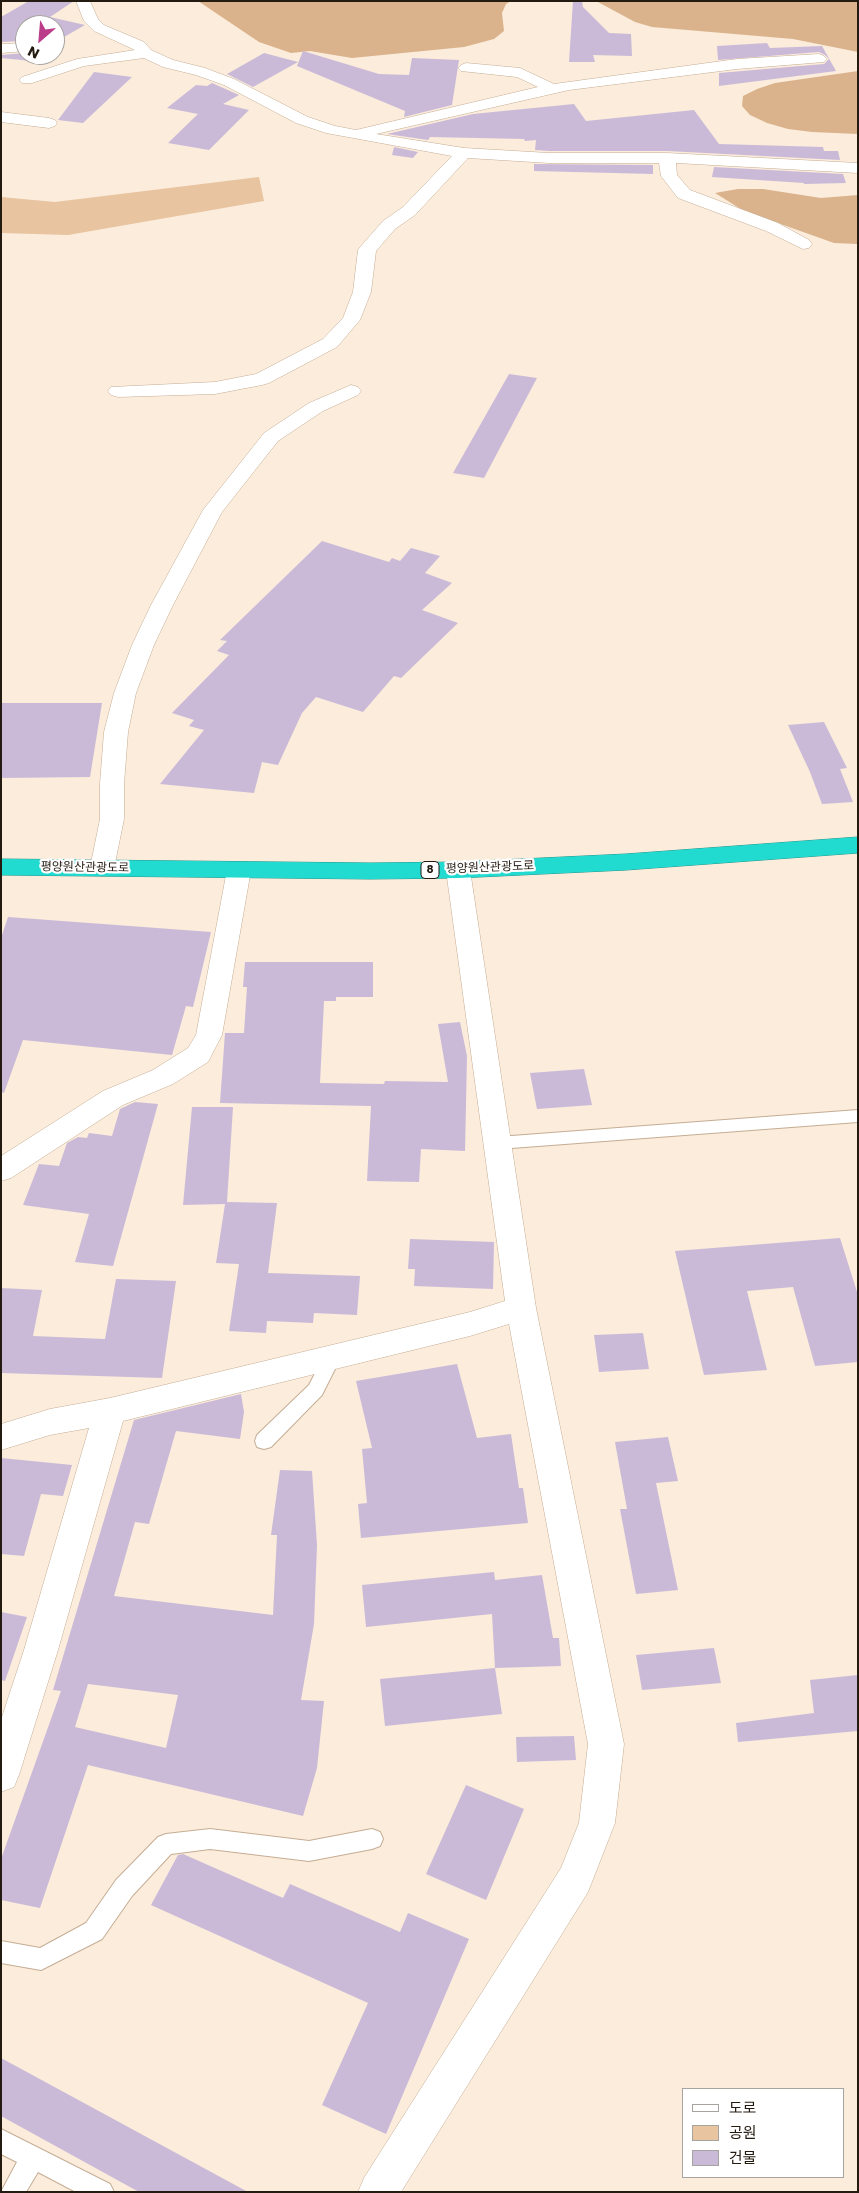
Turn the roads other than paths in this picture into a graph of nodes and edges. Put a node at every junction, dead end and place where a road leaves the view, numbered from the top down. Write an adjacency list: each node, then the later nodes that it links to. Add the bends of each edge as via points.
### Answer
1 (83, 1): 5 (street, via 91,21 99,28 139,45)
2 (15, 48): 3 (street)
3 (1, 49)
4 (68, 53): 7 (street)
5 (146, 53): 7 (street); 13 (street, via 168,64 230,82 302,120)
6 (819, 59): 10 (street, via 737,64)
7 (86, 62): 9 (street)
8 (466, 68): 10 (street, via 520,73)
9 (28, 80)
10 (551, 88): 13 (street)
11 (1, 117): 12 (street)
12 (49, 123)
13 (354, 134): 14 (street)
14 (464, 153): 15 (street, via 549,158); 18 (street, via 409,211 376,237 367,250 362,292 351,320 330,343 262,379 215,388)
15 (667, 158): 16 (street); 17 (street, via 669,176 684,194 772,227)
16 (858, 168)
17 (803, 244)
18 (118, 391)
19 (351, 392): 22 (street, via 316,407 271,437 213,510 162,604 143,645 120,712 112,784 112,819)
20 (858, 845): 24 (highway, 평양원산관광도로 / 8)
21 (1, 867): 22 (highway, 평양원산관광도로 / 8)
22 (102, 868): 23 (highway, 평양원산관광도로 / 8)
23 (239, 870): 24 (highway, 평양원산관광도로 / 8); 27 (street, via 209,1035 198,1055 163,1077 113,1098)
24 (458, 870): 26 (street)
25 (858, 1116): 26 (lane)
26 (498, 1143): 28 (street)
27 (1, 1170)
28 (521, 1308): 29 (street, via 470,1324); 40 (street, via 606,1744 597,1822 575,1879)
29 (332, 1357): 30 (street); 32 (lane, via 316,1390)
30 (110, 1411): 31 (street, via 50,1422); 33 (street, via 42,1650)
31 (1, 1436)
32 (264, 1441)
33 (1, 1775)
34 (372, 1839): 35 (lane, via 309,1851 210,1839 166,1844 124,1888 94,1931 41,1959)
35 (1, 1952)
36 (1, 2141): 37 (lane)
37 (33, 2157): 38 (lane); 39 (lane)
38 (13, 2192)
39 (102, 2192)
40 (378, 2192)

